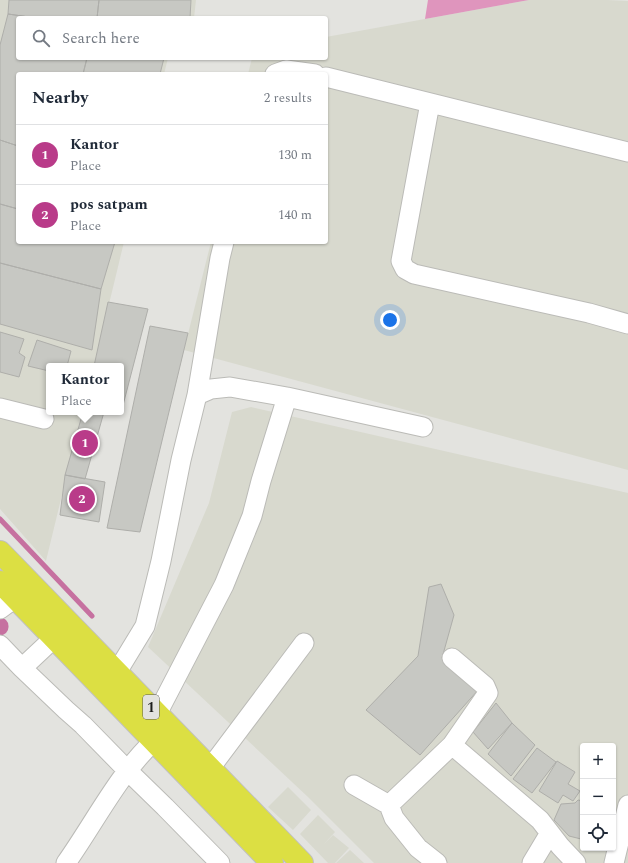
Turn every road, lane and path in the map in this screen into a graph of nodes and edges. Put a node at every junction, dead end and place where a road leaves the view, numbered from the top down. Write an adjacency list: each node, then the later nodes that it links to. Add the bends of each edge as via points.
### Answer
1 (280, 72): 2 (street)
2 (300, 72)
3 (328, 78): 4 (street)
4 (430, 103): 5 (street); 7 (street, via 401,262 405,269 414,274)
5 (628, 152)
6 (224, 244): 8 (street)
7 (628, 324)
8 (197, 395): 9 (street, via 211,389 230,387); 21 (street, via 181,460 162,562 145,626)
9 (287, 397): 12 (street); 22 (street, via 252,516 224,585)
10 (0, 408): 11 (street)
11 (44, 419)
12 (423, 427)
13 (0, 552): 21 (highway, 1)
14 (0, 582): 15 (highway, 1)
15 (8, 603): 16 (highway, 1)
16 (51, 640): 20 (street); 24 (highway, 1)
17 (304, 644): 26 (street)
18 (0, 645): 20 (street)
19 (452, 658): 23 (street, via 485,686 488,693)
20 (25, 666): 25 (street, via 66,710)
21 (117, 672): 22 (highway, 1)
22 (157, 714): 26 (highway, 1)
23 (452, 744): 28 (street); 30 (street, via 540,820)
24 (149, 745): 25 (street); 26 (highway, 1)
25 (130, 768): 31 (street); 32 (street)
26 (203, 777): 33 (highway, 1); 34 (highway, 1)
27 (354, 785): 28 (street)
28 (389, 805): 35 (street, via 394,818 418,848)
29 (628, 805): 38 (street)
30 (550, 833): 36 (street); 37 (street)
31 (66, 863)
32 (220, 863)
33 (272, 863)
34 (302, 863)
35 (437, 863)
36 (532, 863)
37 (576, 863)
38 (614, 863)

